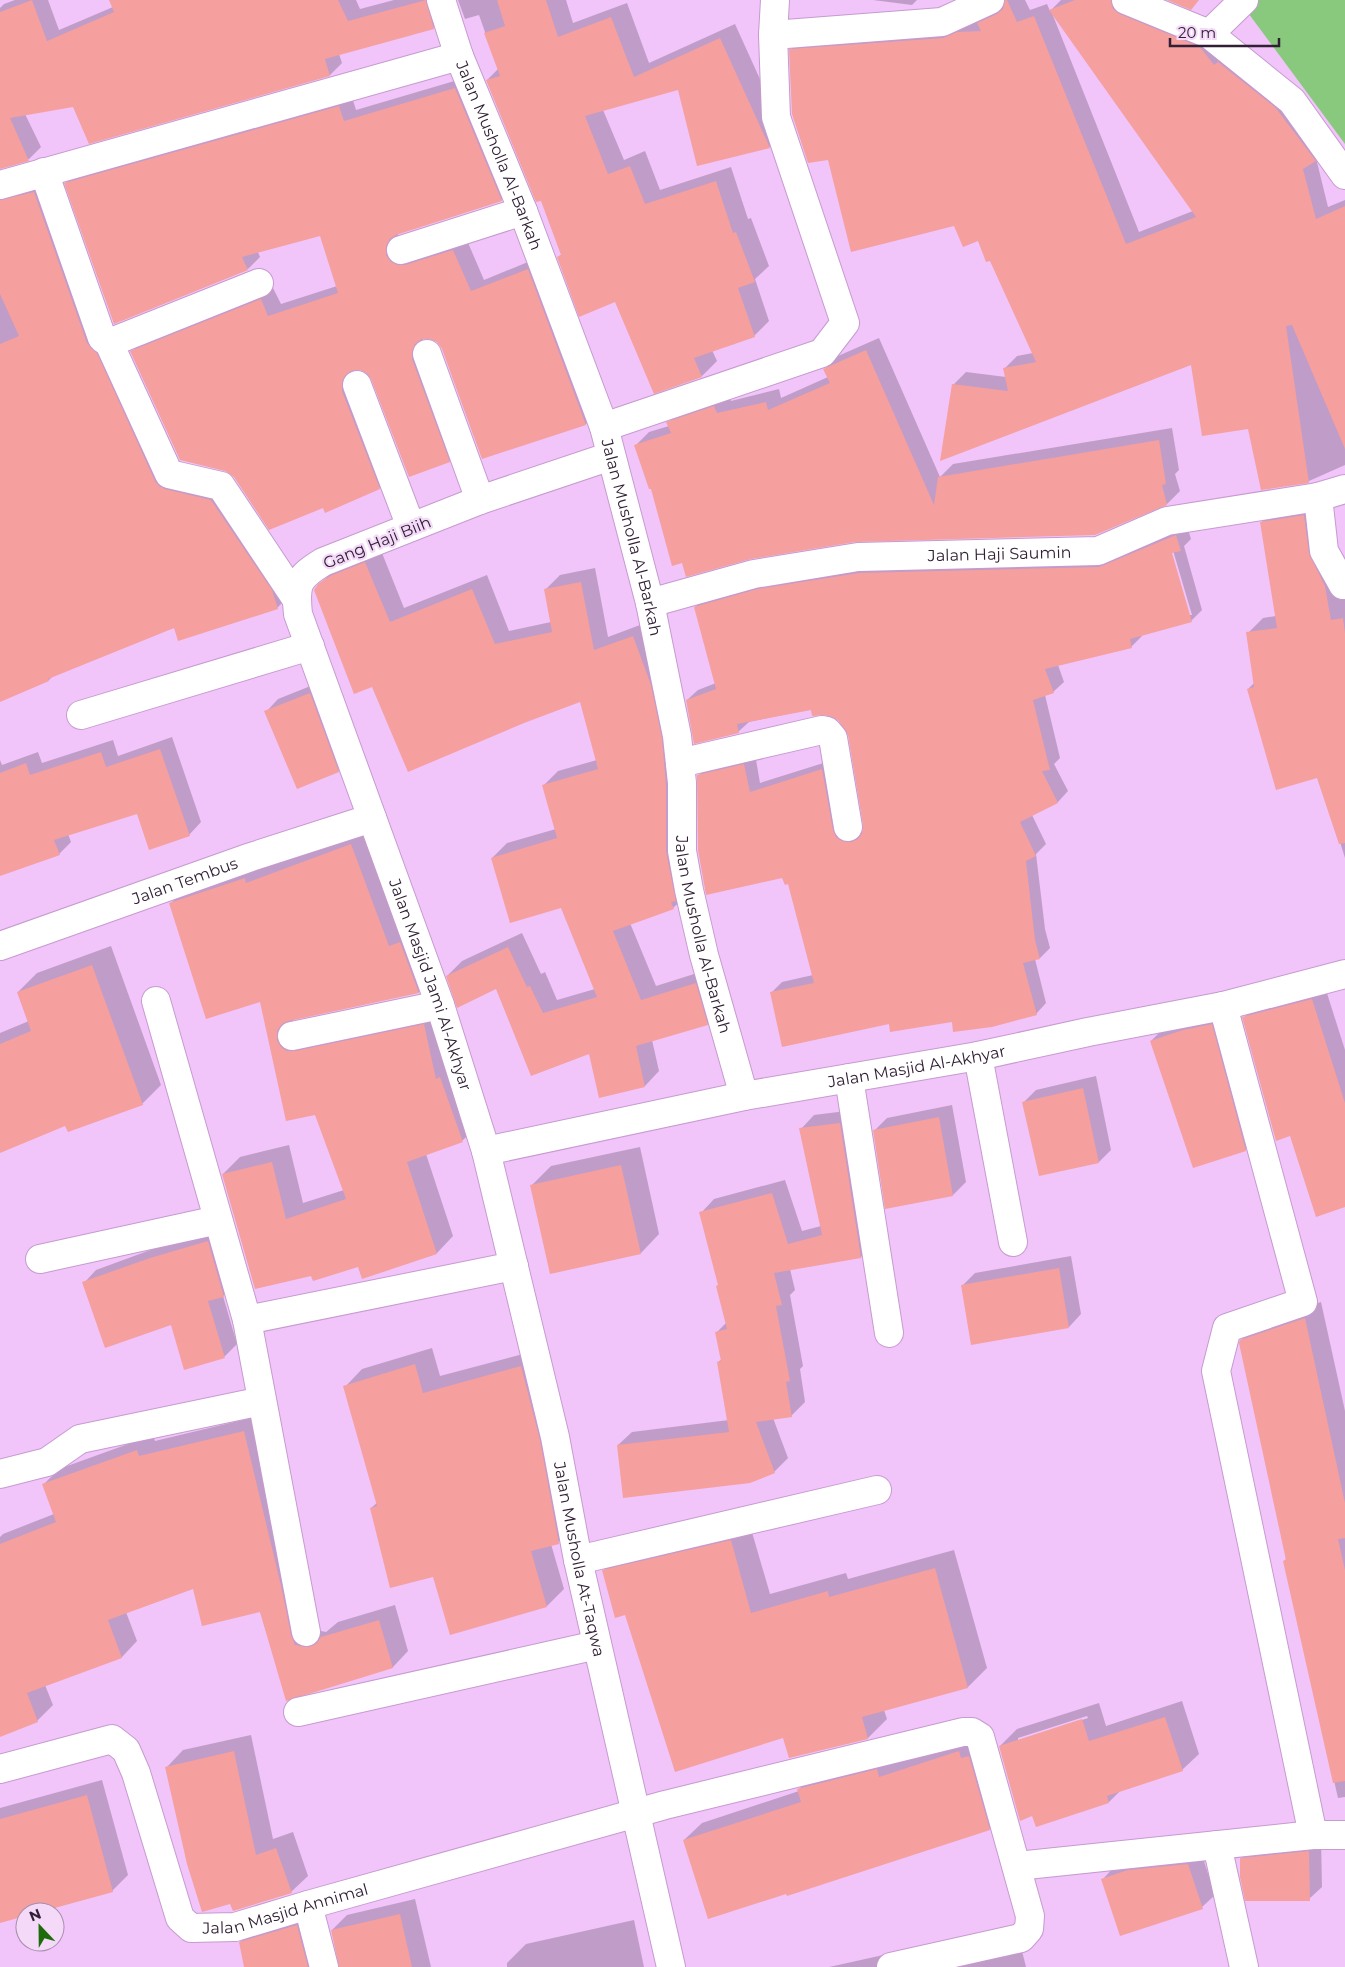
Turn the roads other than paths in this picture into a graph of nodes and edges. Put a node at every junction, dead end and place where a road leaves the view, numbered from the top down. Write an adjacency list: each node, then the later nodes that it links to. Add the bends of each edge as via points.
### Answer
1 (441, 0): 8 (street, Jalan Musholla Al-Barkah)
2 (775, 0): 6 (street)
3 (990, 0): 6 (street, via 942,22)
4 (1126, 0): 7 (street)
5 (1244, 0): 7 (street)
6 (774, 34): 18 (street, via 776,117 845,323 822,353)
7 (1209, 34): 10 (street, via 1292,101)
8 (460, 56): 9 (street); 12 (street, Jalan Musholla Al-Barkah)
9 (44, 172): 11 (street); 15 (street, via 102,338)
10 (1345, 174)
11 (0, 185)
12 (524, 211): 13 (street); 18 (street, Jalan Musholla Al-Barkah)
13 (401, 250)
14 (259, 283): 15 (street)
15 (109, 343): 25 (street, via 169,474 221,486)
16 (427, 354): 22 (street)
17 (357, 384): 23 (street)
18 (604, 427): 19 (street, Jalan Musholla Al-Barkah)
19 (611, 456): 22 (street, Gang Haji Biih); 26 (street, Jalan Musholla Al-Barkah)
20 (1345, 489): 21 (street, Jalan Haji Saumin)
21 (1318, 497): 24 (street, via 1324,551); 26 (street, Jalan Haji Saumin, via 1167,521 1098,551 858,558 754,574)
22 (480, 500): 23 (street, Gang Haji Biih)
23 (411, 527): 25 (street, Gang Haji Biih, via 308,572 296,588)
24 (1343, 585)
25 (297, 600): 27 (street, Gang Haji Biih, via 298,614)
26 (650, 603): 29 (street, Jalan Musholla Al-Barkah, via 678,736)
27 (310, 646): 28 (street); 30 (street, Gang Haji Biih)
28 (81, 715)
29 (680, 763): 31 (street, via 827,731 834,738); 40 (street, Jalan Musholla Al-Barkah, via 682,850 689,890)
30 (372, 818): 32 (street, Jalan Tembus); 35 (street, Jalan Masjid Jami Al-Akhyar)
31 (848, 827)
32 (0, 946)
33 (1345, 974): 36 (street, Jalan Masjid Al-Akhyar)
34 (156, 1001): 42 (street)
35 (440, 1005): 37 (street); 41 (street, Jalan Masjid Jami Al-Akhyar)
36 (1223, 1006): 38 (street, Jalan Masjid Al-Akhyar); 58 (street, via 1302,1302 1227,1328 1216,1371)
37 (292, 1036)
38 (978, 1056): 39 (street, Jalan Masjid Al-Akhyar); 43 (street)
39 (849, 1078): 40 (street, Jalan Masjid Al-Akhyar); 47 (street)
40 (744, 1096): 41 (street, Jalan Masjid Al-Akhyar)
41 (486, 1151): 45 (street, Jalan Musholla At-Taqwa)
42 (218, 1220): 44 (street); 46 (street)
43 (1013, 1242)
44 (40, 1259)
45 (514, 1266): 46 (street); 51 (street, Jalan Musholla At-Taqwa, via 556,1437)
46 (247, 1320): 48 (street)
47 (889, 1333)
48 (262, 1401): 49 (street, via 80,1439 47,1462); 52 (street)
49 (0, 1474)
50 (877, 1490): 51 (street)
51 (578, 1560): 53 (street, Jalan Musholla At-Taqwa)
52 (306, 1632)
53 (597, 1645): 54 (street); 56 (street, Jalan Musholla At-Taqwa)
54 (298, 1712)
55 (0, 1769): 61 (street, Jalan Masjid Annimal, via 112,1739 126,1750 136,1773 180,1918 191,1928 235,1927)
56 (635, 1814): 60 (street, Jalan Masjid Annimal, via 972,1732 980,1737); 61 (street, Jalan Masjid Annimal); 63 (street, Jalan Musholla At-Taqwa)
57 (1345, 1834): 58 (street)
58 (1313, 1836): 59 (street)
59 (1217, 1846): 60 (street); 65 (street)
60 (1017, 1866): 64 (street, Jalan Masjid Annimal, via 1030,1916 1029,1929 1021,1938)
61 (308, 1904): 62 (street)
62 (324, 1967)
63 (671, 1967)
64 (891, 1967)
65 (1244, 1967)

